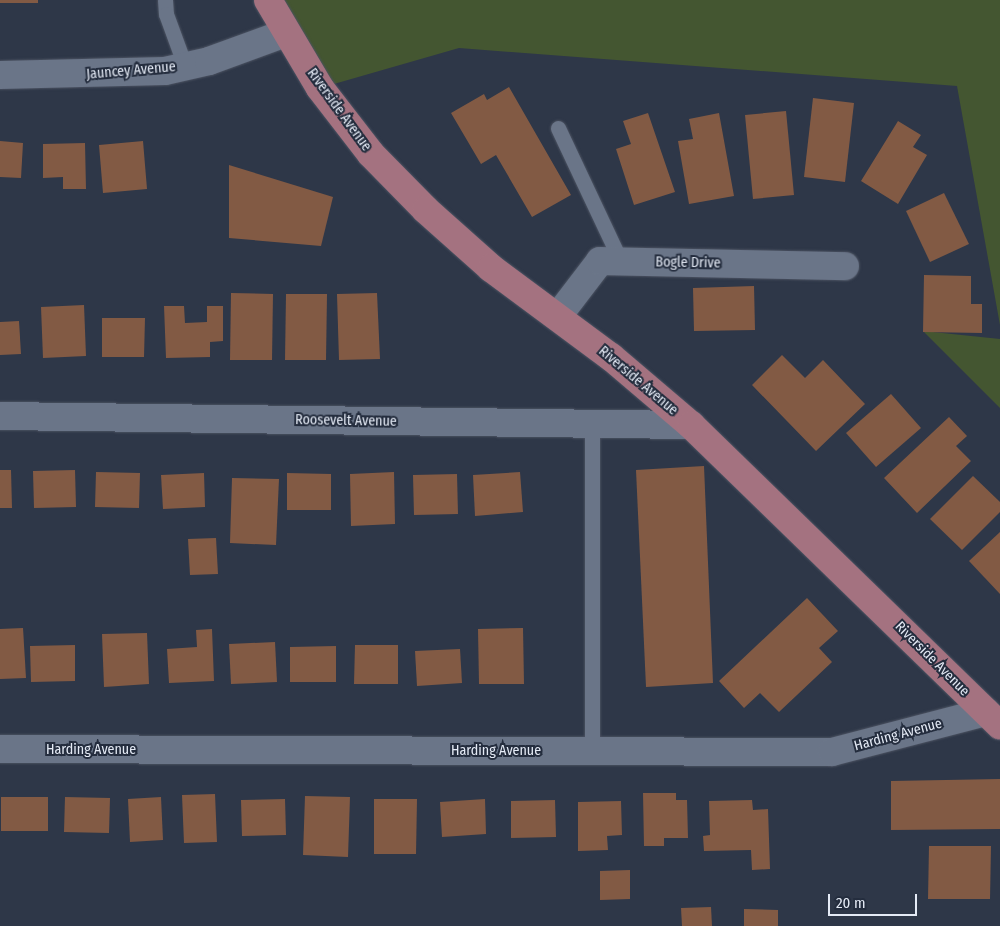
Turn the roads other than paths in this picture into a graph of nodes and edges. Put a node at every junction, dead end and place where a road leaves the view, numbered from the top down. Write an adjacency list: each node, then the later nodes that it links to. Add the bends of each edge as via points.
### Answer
1 (165, 0): 4 (lane)
2 (268, 0): 3 (main road, Riverside Avenue)
3 (286, 33): 4 (street, Jauncey Avenue); 9 (main road, Riverside Avenue, via 320,88 371,154 491,268)
4 (185, 66): 5 (street, Jauncey Avenue, via 96,75)
5 (0, 75)
6 (558, 128): 7 (lane)
7 (621, 262): 8 (street, Bogle Drive); 9 (street, Bogle Drive, via 600,261)
8 (845, 266)
9 (558, 316): 12 (main road, Riverside Avenue)
10 (0, 416): 11 (street, Roosevelt Avenue)
11 (592, 424): 12 (street, Roosevelt Avenue); 15 (lane)
12 (691, 425): 13 (main road, Riverside Avenue)
13 (993, 718): 15 (street, Harding Avenue, via 832,752)
14 (0, 749): 15 (street, Harding Avenue)
15 (592, 751)

